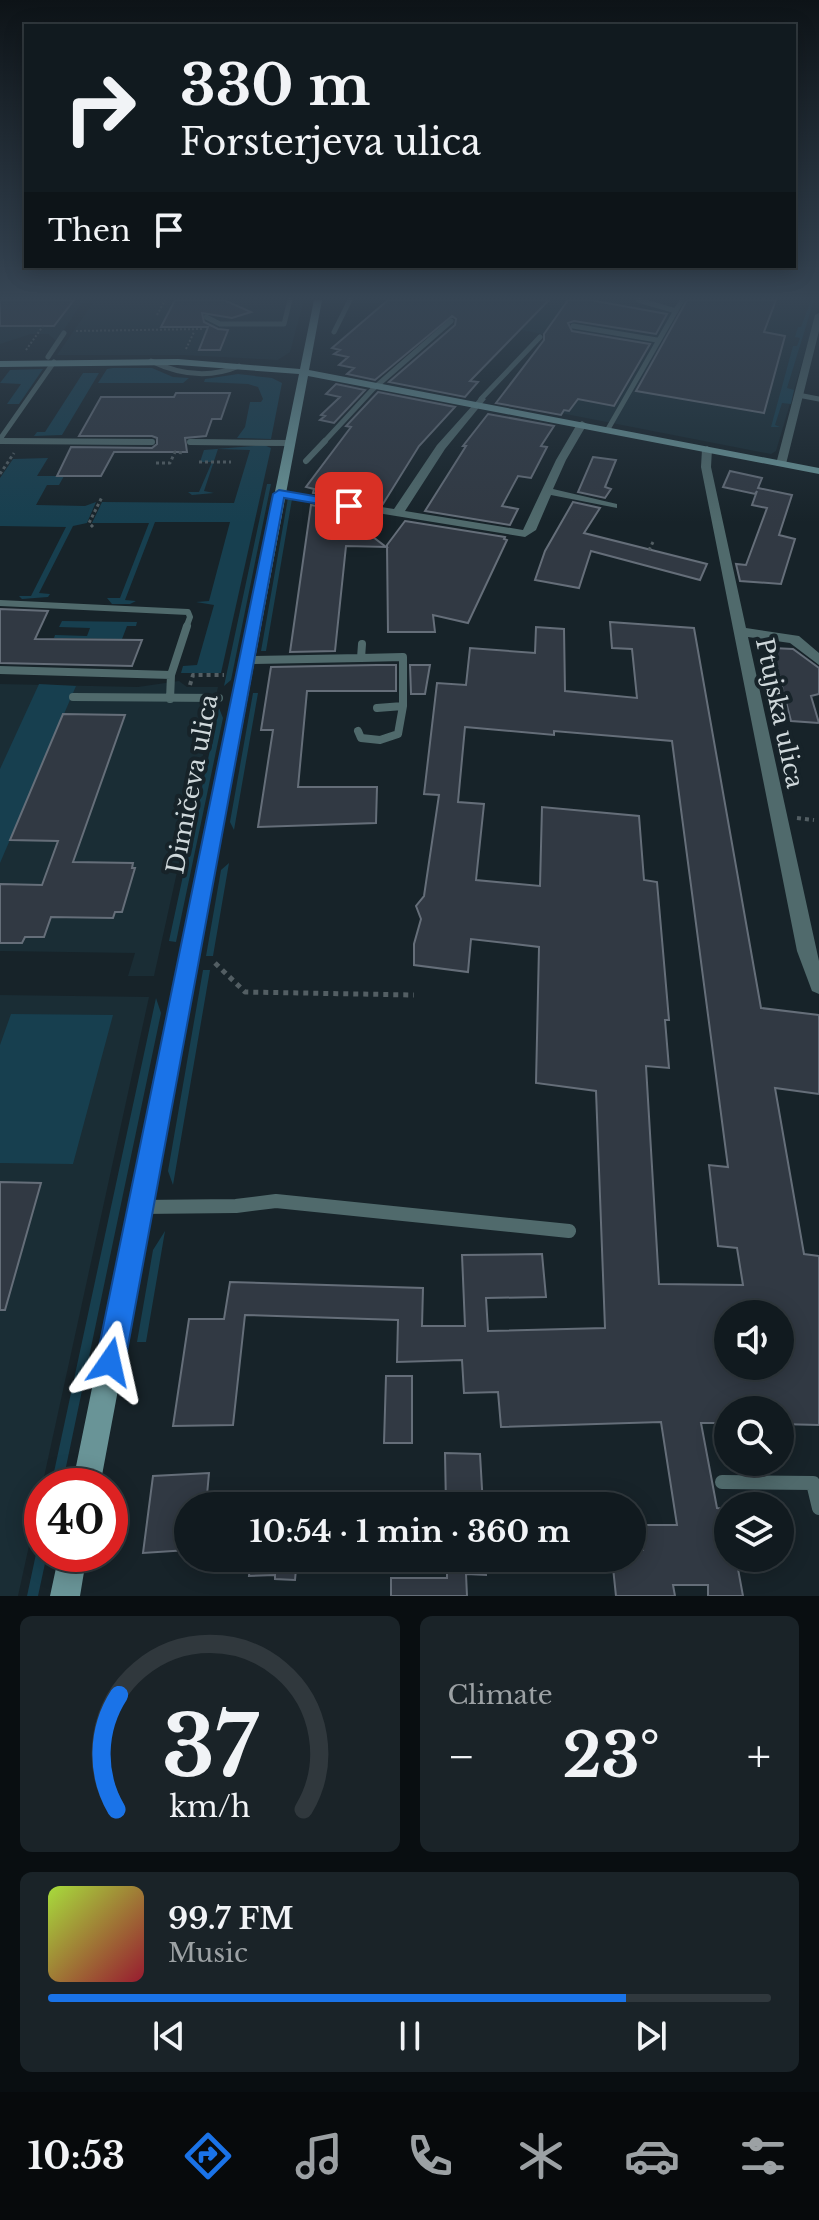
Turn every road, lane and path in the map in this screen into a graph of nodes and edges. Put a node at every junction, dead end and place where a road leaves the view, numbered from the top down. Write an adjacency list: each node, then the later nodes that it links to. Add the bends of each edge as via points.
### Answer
1 (42, 374): 14 (lane)
2 (303, 374): 17 (street, Dimičeva ulica)
3 (317, 374): 8 (street)
4 (391, 374): 8 (lane)
5 (504, 374): 11 (lane)
6 (638, 374): 13 (lane)
7 (803, 374): 9 (street)
8 (379, 385): 11 (street); 20 (lane)
9 (798, 395): 10 (lane); 24 (street)
10 (819, 399)
11 (479, 401): 12 (street); 30 (street)
12 (582, 424): 13 (street); 26 (street)
13 (608, 429): 18 (street)
14 (0, 440): 15 (lane)
15 (152, 442)
16 (190, 442): 17 (lane)
17 (289, 443): 27 (street, Dimičeva ulica)
18 (707, 449): 24 (street); 35 (street, Ptujska ulica, via 706,467)
19 (189, 453): 23 (path, via 175,452 170,463)
20 (306, 461)
21 (199, 462): 22 (path)
22 (231, 462)
23 (156, 463)
24 (781, 464): 25 (street)
25 (819, 471)
26 (546, 491): 29 (street); 30 (street, via 525,534)
27 (286, 495): 30 (street); 38 (street, Dimičeva ulica)
28 (102, 497): 31 (path, via 89,523)
29 (613, 506)
30 (397, 514)
31 (93, 527)
32 (653, 542): 33 (path)
33 (649, 550)
34 (0, 603): 41 (lane, via 185,610 190,617)
35 (741, 632): 39 (street, via 794,639); 51 (street, Ptujska ulica, via 806,951)
36 (362, 644): 37 (lane)
37 (361, 658): 38 (lane); 47 (lane, via 403,657)
38 (247, 660): 53 (street, Dimičeva ulica)
39 (819, 660)
40 (0, 670): 41 (lane)
41 (171, 675): 46 (lane)
42 (224, 675): 44 (path, via 193,675)
43 (73, 697): 46 (lane)
44 (186, 698): 45 (lane); 46 (lane)
45 (219, 698)
46 (170, 699)
47 (403, 706): 48 (lane); 49 (lane, via 402,726 390,739 368,741)
48 (377, 708)
49 (358, 731)
50 (215, 963): 52 (path, via 245,992)
51 (819, 985)
52 (414, 995)
53 (141, 1207): 54 (lane, via 276,1201); 55 (street, Dimičeva ulica)
54 (569, 1231)
55 (90, 1468)
56 (722, 1482): 57 (lane, via 813,1483)
57 (819, 1508)
58 (70, 1572): 59 (street)
59 (65, 1596)

